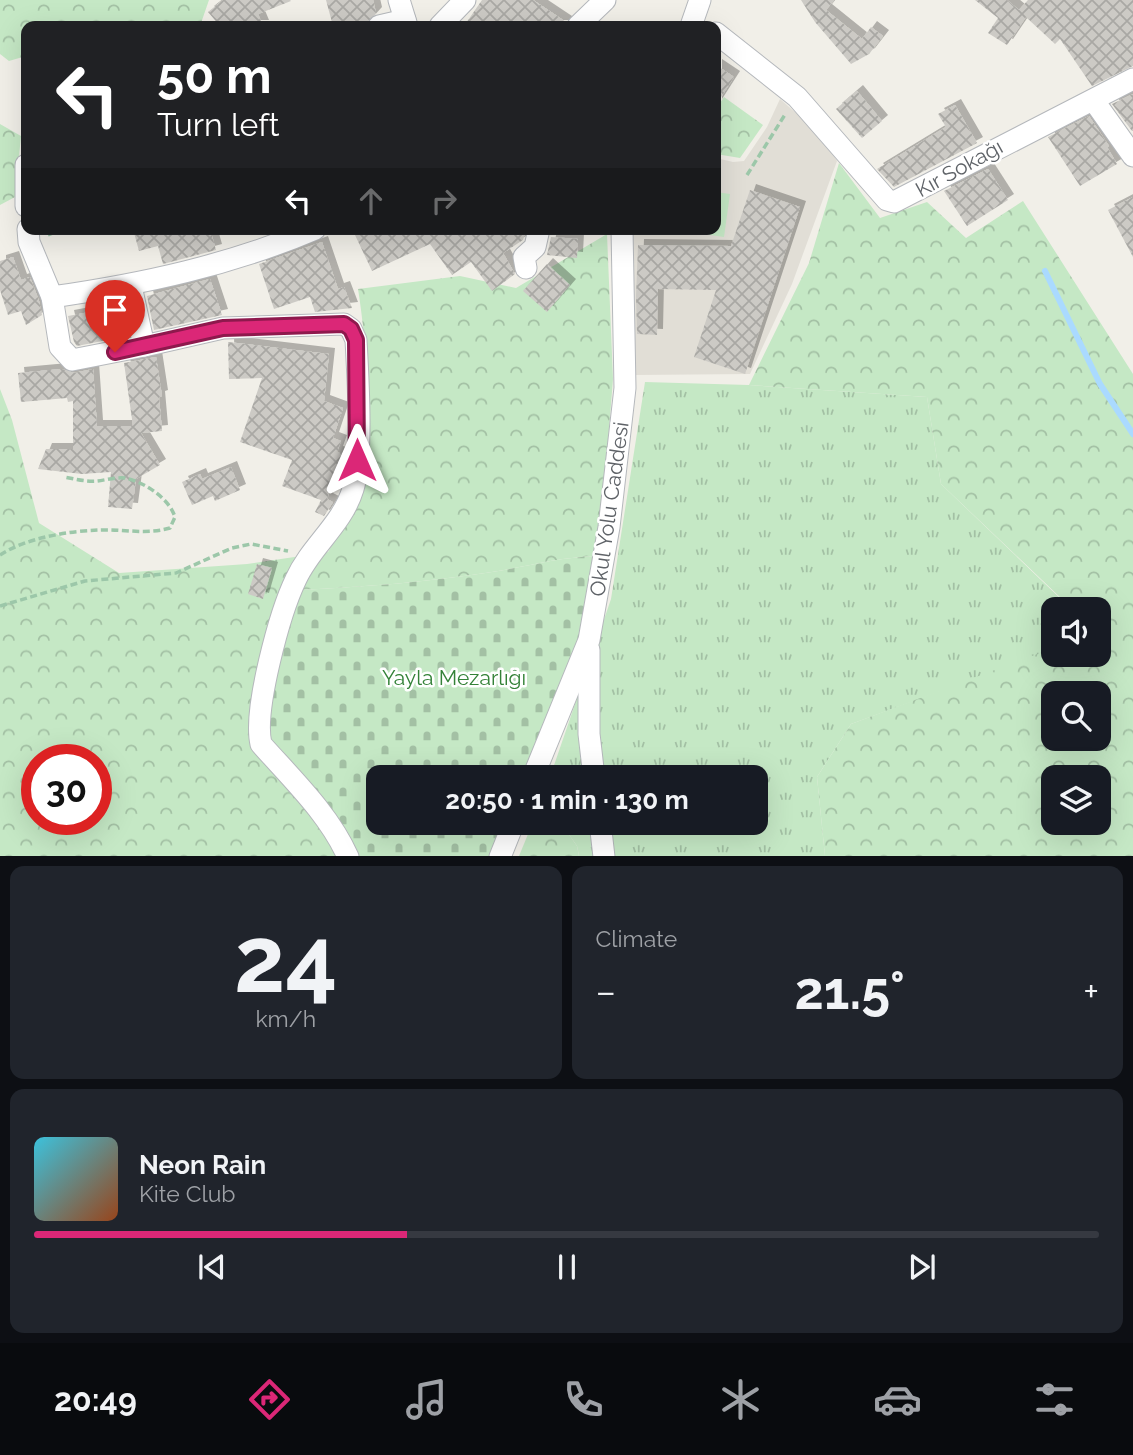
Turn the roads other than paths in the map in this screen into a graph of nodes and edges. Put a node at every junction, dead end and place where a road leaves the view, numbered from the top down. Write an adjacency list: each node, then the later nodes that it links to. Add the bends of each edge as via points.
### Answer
1 (465, 0): 3 (street)
2 (605, 0): 4 (street)
3 (445, 21)
4 (583, 21)
5 (721, 37): 7 (street, Kır Sokağı, via 797,97 887,200 894,202)
6 (1133, 79): 7 (street, Kır Sokağı)
7 (1094, 101): 8 (street)
8 (1133, 156)
9 (28, 235): 15 (street)
10 (301, 235): 14 (street, via 271,248)
11 (538, 235): 13 (street, via 536,247 524,257)
12 (622, 235): 17 (street, Okul Yolu Caddesi, via 625,388 609,527)
13 (526, 268)
14 (131, 286): 15 (street); 16 (street)
15 (52, 298): 16 (street, via 60,347 72,360)
16 (144, 346): 22 (street, via 223,328 344,324 356,340 353,488 339,520 296,579 263,695 258,730 261,744 322,814)
17 (589, 640): 18 (street, Okul Yolu Caddesi); 19 (street)
18 (538, 765)
19 (593, 765)
20 (509, 835): 23 (street)
21 (602, 835): 24 (street)
22 (348, 856)
23 (500, 856)
24 (604, 856)

